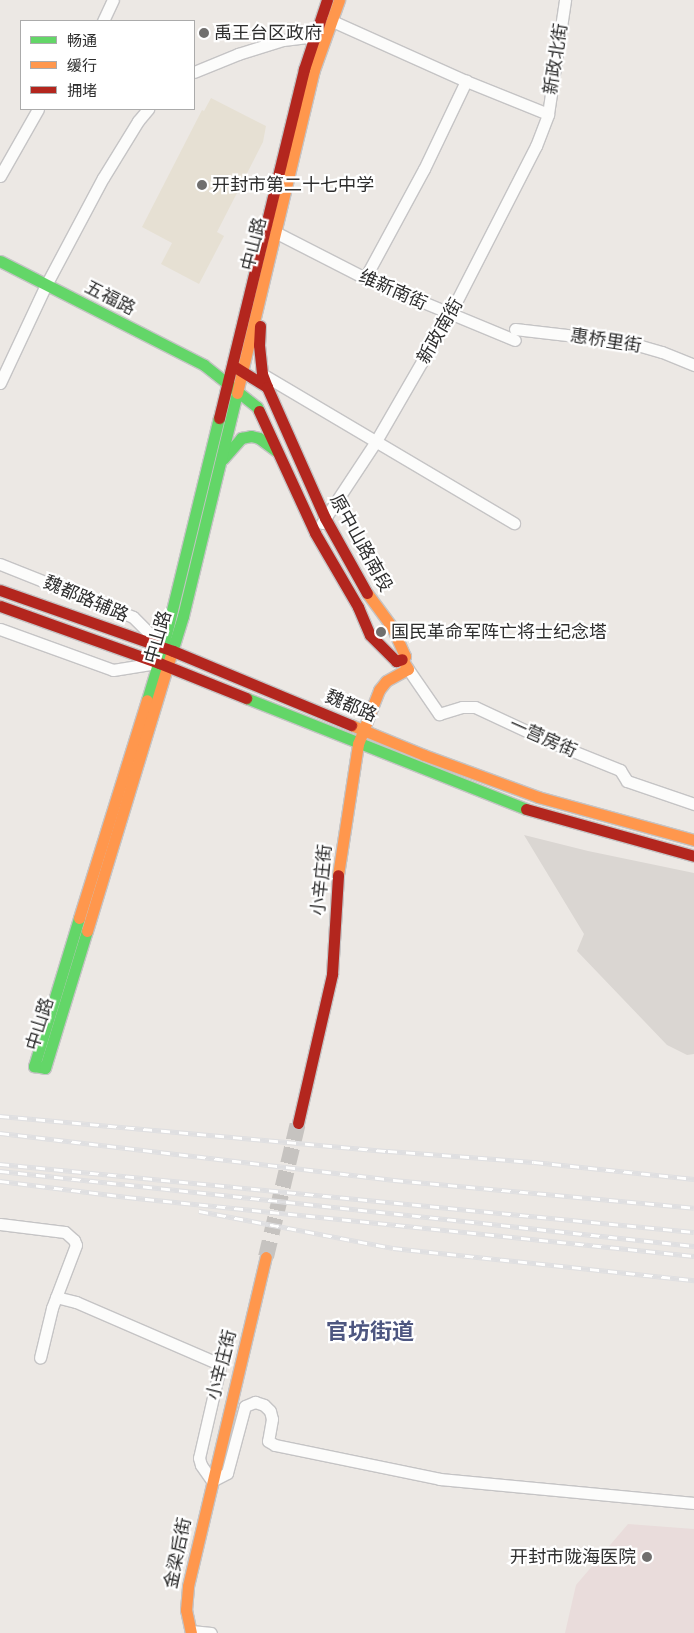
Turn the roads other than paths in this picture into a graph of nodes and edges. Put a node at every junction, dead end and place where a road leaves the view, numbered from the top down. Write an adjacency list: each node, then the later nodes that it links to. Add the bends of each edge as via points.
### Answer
1 (113, 0): 5 (street)
2 (327, 0): 7 (main road, 中山路)
3 (339, 0): 6 (main road, 中山路)
4 (565, 0): 12 (street, 新政北街)
5 (103, 20)
6 (330, 20): 9 (street); 14 (main road, 中山路, via 314,70)
7 (314, 36): 8 (street, via 284,40); 22 (main road, 中山路)
8 (195, 72)
9 (466, 81): 12 (street); 16 (street, via 424,169)
10 (37, 110): 13 (street)
11 (147, 110): 17 (street, via 103,178)
12 (547, 116): 19 (street, 新政南街, via 505,209)
13 (0, 176)
14 (274, 232): 16 (street, 维新南街); 18 (main road, 中山路)
15 (0, 261): 17 (main road, 五福路)
16 (365, 278): 19 (street, 维新南街)
17 (46, 285): 21 (main road, 五福路); 27 (street)
18 (262, 286): 24 (main road, 中山路); 25 (main road, 原中山路南段, via 259,345)
19 (449, 314): 20 (street, 维新南街); 30 (street, 新政南街)
20 (515, 335): 23 (street, 惠桥里街, via 627,342)
21 (204, 365): 22 (main road); 26 (main road, 原中山路南段)
22 (231, 365): 24 (main road); 26 (main road, 中山路)
23 (694, 365)
24 (242, 372): 28 (main road); 29 (main road, 中山路)
25 (262, 374): 28 (main road, 原中山路南段); 30 (street)
26 (227, 382): 29 (main road, 原中山路南段); 40 (main road, 中山路)
27 (0, 383)
28 (267, 387): 33 (main road, 原中山路南段)
29 (238, 392): 31 (main road, 原中山路南段, via 257,408); 32 (main road, 中山路)
30 (376, 441): 33 (street, 新政南街); 34 (street)
31 (276, 451): 32 (main road, via 259,438 241,438); 35 (main road, 原中山路南段)
32 (220, 462): 40 (main road, 中山路)
33 (325, 518): 35 (street, 新政南街); 41 (main road, 原中山路南段, via 371,601 392,627 405,656)
34 (514, 523)
35 (315, 532): 41 (main road, 原中山路南段, via 370,634 396,661)
36 (0, 564): 40 (street, 魏都路辅路, via 133,617)
37 (0, 590): 40 (main road, 魏都路)
38 (0, 606): 42 (main road, 魏都路)
39 (0, 629): 42 (street, via 113,670)
40 (168, 649): 42 (main road, 中山路); 44 (main road, 魏都路)
41 (402, 659): 43 (main road)
42 (163, 665): 42 (main road, 中山路, via 34,1066 44,1068); 45 (main road, 魏都路)
43 (408, 669): 44 (main road, 小辛庄街, via 386,681 379,690); 46 (street, 一营房街, via 439,714 475,707 620,770 627,781)
44 (363, 729): 45 (main road, 小辛庄街); 47 (main road, 魏都路, via 538,797)
45 (358, 744): 48 (main road, 魏都路, via 535,813); 49 (main road, 小辛庄街, via 336,887 332,974)
46 (694, 804)
47 (694, 840)
48 (694, 856)
49 (298, 1123)
50 (0, 1224): 52 (street, via 65,1232 74,1240 76,1245)
51 (266, 1257): 54 (main road, 小辛庄街)
52 (56, 1297): 53 (street); 54 (street, via 76,1302 217,1363 220,1367 199,1458)
53 (40, 1358)
54 (212, 1481): 55 (street, via 227,1473 245,1406 255,1402 270,1411 272,1419 268,1439 275,1445 440,1479); 56 (main road, 金梁后街, via 188,1586 186,1610)
55 (694, 1503)
56 (191, 1632): 57 (street)
57 (210, 1633)

